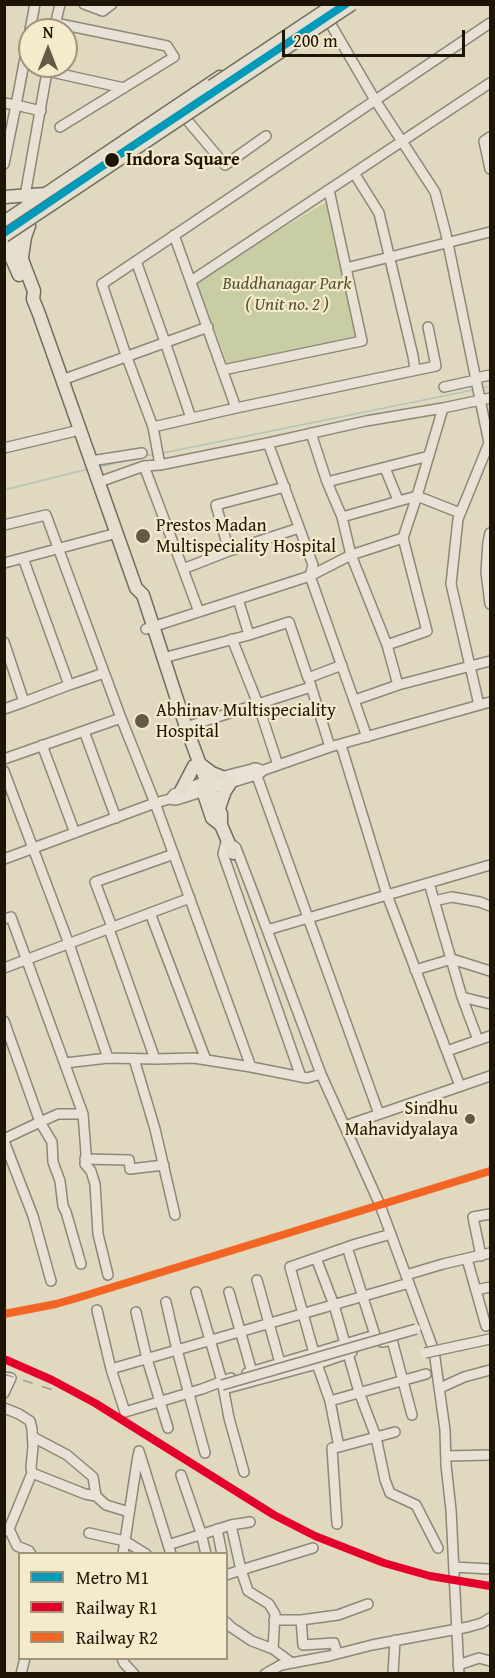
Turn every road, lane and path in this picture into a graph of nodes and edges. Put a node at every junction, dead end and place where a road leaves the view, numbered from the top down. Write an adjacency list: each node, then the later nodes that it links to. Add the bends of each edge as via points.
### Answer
1 (84, 4): 2 (street, via 103,11)
2 (112, 4)
3 (335, 4): 32 (main road, bridge)
4 (352, 4): 36 (main road, bridge)
5 (361, 4): 8 (main road)
6 (325, 7): 8 (street); 29 (main road)
7 (490, 23): 15 (street)
8 (331, 24): 15 (street); 19 (main road)
9 (78, 31): 14 (street, via 167,46 174,57)
10 (78, 76): 14 (street)
11 (21, 78): 17 (street)
12 (46, 78): 18 (street)
13 (490, 83): 24 (street)
14 (124, 88): 20 (street)
15 (375, 100): 24 (street); 35 (street)
16 (4, 103): 17 (street)
17 (16, 105): 18 (street); 22 (street)
18 (41, 111): 30 (street)
19 (187, 120): 21 (street, via 225,165); 33 (main road)
20 (60, 127)
21 (266, 136)
22 (7, 137): 25 (street)
23 (490, 137): 26 (street, via 484,141)
24 (402, 141): 27 (street); 37 (street, via 435,192)
25 (4, 164)
26 (490, 169)
27 (354, 173): 28 (street); 38 (street, via 380,213)
28 (329, 190): 41 (street); 42 (street)
29 (47, 194): 30 (main road); 32 (main road)
30 (25, 196): 31 (main road)
31 (4, 197)
32 (5, 223): 36 (main road)
33 (28, 226): 36 (main road); 39 (main road)
34 (490, 232): 37 (street)
35 (174, 234): 40 (street); 42 (street)
36 (6, 239): 39 (main road)
37 (447, 243): 38 (street); 50 (street)
38 (389, 257): 41 (street); 48 (street)
39 (13, 258): 51 (main road, via 34,291 33,298)
40 (136, 261): 45 (street); 46 (street, via 102,284)
41 (346, 268): 47 (street, via 362,341)
42 (191, 280): 43 (street)
43 (207, 327): 45 (street); 47 (street)
44 (428, 327): 48 (street, via 436,366)
45 (165, 342): 46 (street); 56 (street)
46 (126, 356): 51 (street); 57 (street)
47 (223, 370): 54 (street)
48 (415, 370): 54 (street)
49 (490, 375): 50 (street)
50 (476, 379): 52 (street); 53 (street)
51 (62, 380): 58 (main road)
52 (444, 387)
53 (486, 399): 55 (street); 72 (street, via 489,443)
54 (236, 408): 56 (street)
55 (443, 408): 59 (street); 63 (street)
56 (191, 418): 57 (street)
57 (153, 427): 64 (street)
58 (80, 430): 61 (street); 67 (main road)
59 (311, 433): 60 (street); 68 (street)
60 (268, 442): 64 (street); 69 (street)
61 (4, 448)
62 (142, 453): 67 (street)
63 (429, 456): 66 (street); 70 (street)
64 (159, 459): 65 (street)
65 (144, 466): 67 (street); 85 (street)
66 (385, 468): 68 (street); 71 (street)
67 (94, 469): 76 (main road)
68 (327, 482): 73 (street)
69 (285, 487): 75 (street); 80 (street, via 216,505)
70 (417, 496): 71 (street); 72 (street); 78 (street)
71 (398, 500): 73 (street)
72 (460, 513): 98 (street, via 451,584)
73 (342, 517): 81 (street)
74 (4, 525): 79 (street, via 46,515)
75 (299, 528): 80 (street); 86 (street, via 313,565)
76 (117, 533): 79 (street); 90 (main road, via 136,588 143,594)
77 (490, 533): 83 (street)
78 (403, 538): 81 (street); 94 (street, via 427,631)
79 (58, 549): 82 (street); 99 (street)
80 (229, 551): 85 (street)
81 (351, 555): 86 (street); 94 (street)
82 (23, 558): 84 (street); 101 (street)
83 (489, 558): 88 (street, via 486,572)
84 (4, 563)
85 (183, 569): 89 (street)
86 (310, 576): 87 (street); 97 (street)
87 (238, 599): 89 (street); 91 (street)
88 (490, 604)
89 (199, 612): 90 (street)
90 (149, 628): 95 (main road); 117 (main road)
91 (249, 635): 92 (street); 100 (street, via 288,622)
92 (232, 639): 95 (street); 106 (street)
93 (4, 642): 104 (street)
94 (387, 645): 102 (street)
95 (163, 658): 110 (main road)
96 (490, 661): 98 (street)
97 (342, 665): 100 (street); 103 (street)
98 (470, 666): 102 (street); 107 (street)
99 (104, 673): 101 (street); 109 (street)
100 (310, 682): 106 (street); 115 (street)
101 (69, 685): 104 (street)
102 (398, 685): 103 (street)
103 (355, 700): 112 (street)
104 (24, 702): 108 (street)
105 (490, 702): 107 (street)
106 (258, 704): 110 (street); 118 (street)
107 (479, 705): 112 (street)
108 (4, 709)
109 (121, 718): 111 (street); 127 (street)
110 (186, 727): 117 (main road)
111 (84, 731): 114 (street); 129 (street)
112 (367, 737): 113 (street)
113 (341, 745): 115 (street); 139 (street)
114 (42, 746): 116 (street); 131 (street)
115 (330, 747): 118 (street)
116 (4, 759)
117 (197, 765): 121 (main road); 122 (main road); 123 (main road)
118 (278, 765): 120 (street)
119 (4, 771): 124 (street)
120 (258, 771): 121 (street); 144 (street)
121 (227, 779): 122 (street); 128 (main road)
122 (205, 786): 123 (street); 125 (street, via 176,800); 128 (main road); 130 (main road, via 212,818)
123 (181, 791): 125 (street)
124 (15, 799): 126 (street); 133 (street)
125 (170, 799): 127 (street)
126 (4, 803)
127 (156, 803): 129 (street); 135 (street)
128 (219, 808): 130 (main road)
129 (116, 818): 131 (street)
130 (221, 825): 132 (main road)
131 (75, 833): 133 (street)
132 (227, 838): 134 (main road); 147 (street, via 237,848); 168 (street, via 223,854)
133 (33, 849): 136 (street); 148 (street)
134 (233, 853)
135 (174, 854): 140 (street); 146 (street, via 95,882)
136 (4, 859)
137 (490, 865): 138 (street)
138 (429, 883): 139 (street); 141 (street)
139 (387, 895): 144 (street); 152 (street)
140 (190, 898): 143 (street); 165 (street)
141 (434, 901): 142 (street, via 452,897); 150 (street)
142 (490, 906)
143 (150, 913): 146 (street); 163 (street)
144 (307, 918): 147 (street); 171 (street)
145 (4, 919): 149 (street, via 11,917)
146 (111, 928): 148 (street); 162 (street)
147 (267, 930): 166 (street)
148 (69, 944): 149 (street); 160 (street)
149 (28, 959): 151 (street); 164 (street)
150 (452, 959): 152 (street); 153 (street); 154 (street)
151 (4, 968)
152 (416, 970): 159 (street)
153 (490, 971)
154 (462, 997): 155 (street); 158 (street)
155 (490, 1004)
156 (4, 1021): 172 (street)
157 (490, 1036): 158 (street)
158 (478, 1040): 159 (street)
159 (447, 1051): 169 (street)
160 (108, 1058): 161 (street); 164 (street)
161 (134, 1059): 162 (street); 176 (street)
162 (155, 1059): 163 (street)
163 (206, 1060): 165 (street)
164 (65, 1063): 170 (street)
165 (251, 1067): 168 (street)
166 (321, 1074): 168 (street); 173 (street)
167 (490, 1076): 169 (street)
168 (302, 1077)
169 (460, 1086): 171 (street)
170 (83, 1113): 172 (street, via 58,1114); 175 (street)
171 (379, 1114): 173 (street)
172 (40, 1122): 174 (street); 184 (street, via 52,1142 63,1206)
173 (345, 1126): 179 (street)
174 (4, 1140): 188 (street, via 33,1216)
175 (85, 1159): 176 (street, via 129,1160 130,1169); 185 (street, via 95,1184 98,1234)
176 (164, 1166): 178 (street)
177 (490, 1214): 181 (street, via 472,1217)
178 (175, 1215)
179 (390, 1234): 180 (street); 186 (street)
180 (347, 1247): 182 (street); 193 (street)
181 (486, 1254): 183 (street)
182 (316, 1258): 195 (street); 198 (street, via 290,1267)
183 (467, 1259): 186 (street); 190 (street)
184 (81, 1264)
185 (108, 1275)
186 (407, 1279): 193 (street); 208 (street)
187 (257, 1280): 199 (street)
188 (51, 1281)
189 (490, 1287): 190 (street)
190 (476, 1290): 200 (street)
191 (195, 1292): 204 (street)
192 (229, 1292): 202 (street)
193 (363, 1296): 195 (street); 205 (street, via 375,1335)
194 (166, 1302): 206 (street)
195 (334, 1305): 198 (street); 205 (street)
196 (97, 1310): 212 (street)
197 (136, 1312): 209 (street)
198 (304, 1313): 199 (street); 207 (street)
199 (270, 1323): 202 (street); 210 (street)
200 (486, 1326)
201 (416, 1329): 218 (street, bridge)
202 (239, 1332): 204 (street); 214 (street)
203 (490, 1340): 208 (street, bridge)
204 (210, 1341): 206 (street); 218 (street)
205 (346, 1349): 207 (street); 211 (street); 217 (street, via 392,1340); 220 (street)
206 (177, 1350): 209 (street); 222 (street)
207 (314, 1353): 210 (street)
208 (430, 1354): 219 (street)
209 (147, 1359): 212 (street); 224 (street)
210 (280, 1363): 214 (street)
211 (318, 1364): 218 (street); 223 (street)
212 (111, 1369): 224 (street, via 125,1412)
213 (490, 1370): 219 (street)
214 (252, 1372): 218 (street)
215 (426, 1374): 217 (street)
216 (4, 1377): 221 (street, via 11,1378)
217 (403, 1379): 220 (street); 226 (street)
218 (222, 1385): 222 (street); 235 (street)
219 (440, 1388): 234 (street)
220 (358, 1392): 223 (street); 230 (street)
221 (4, 1393)
222 (188, 1393): 224 (street); 232 (street)
223 (330, 1401): 231 (street)
224 (159, 1402): 227 (street)
225 (4, 1408): 229 (street, via 30,1421)
226 (412, 1415)
227 (168, 1428)
228 (395, 1432): 230 (street)
229 (33, 1437): 236 (street); 238 (street, via 67,1455 93,1477)
230 (376, 1437): 231 (street); 250 (street, via 390,1493 416,1505)
231 (339, 1447): 241 (street, via 332,1448)
232 (205, 1453)
233 (490, 1455): 234 (street)
234 (446, 1456): 257 (street)
235 (244, 1472)
236 (32, 1473): 238 (street); 244 (street)
237 (182, 1475): 246 (street)
238 (96, 1496): 239 (street, via 106,1505)
239 (129, 1512): 248 (street); 251 (street, via 139,1451)
240 (250, 1522): 242 (street)
241 (337, 1524)
242 (231, 1525): 243 (street); 259 (street)
243 (217, 1529): 246 (street); 256 (street)
244 (7, 1530): 247 (street); 252 (street, via 17,1546)
245 (89, 1533): 248 (street)
246 (201, 1533): 251 (street); 255 (street)
247 (4, 1539)
248 (125, 1541): 253 (street); 254 (street)
249 (314, 1548): 259 (street)
250 (438, 1548)
251 (169, 1549)
252 (30, 1552)
253 (123, 1552)
254 (143, 1552)
255 (206, 1552)
256 (222, 1552)
257 (454, 1567): 258 (street); 266 (street)
258 (490, 1569)
259 (241, 1570): 260 (street); 263 (street, via 249,1591 268,1604)
260 (228, 1574)
261 (368, 1604): 264 (street, via 338,1616)
262 (490, 1618): 266 (street)
263 (274, 1620): 264 (street); 268 (street)
264 (301, 1620): 269 (street, via 303,1644 334,1643)
265 (228, 1625): 268 (street)
266 (457, 1629): 267 (street); 273 (street)
267 (395, 1640): 269 (street); 276 (street)
268 (273, 1649): 272 (street)
269 (337, 1653): 272 (street)
270 (122, 1660): 274 (street)
271 (490, 1661): 273 (street, via 479,1658)
272 (292, 1663): 275 (street)
273 (458, 1669)
274 (134, 1674)
275 (265, 1674)
276 (393, 1674)

